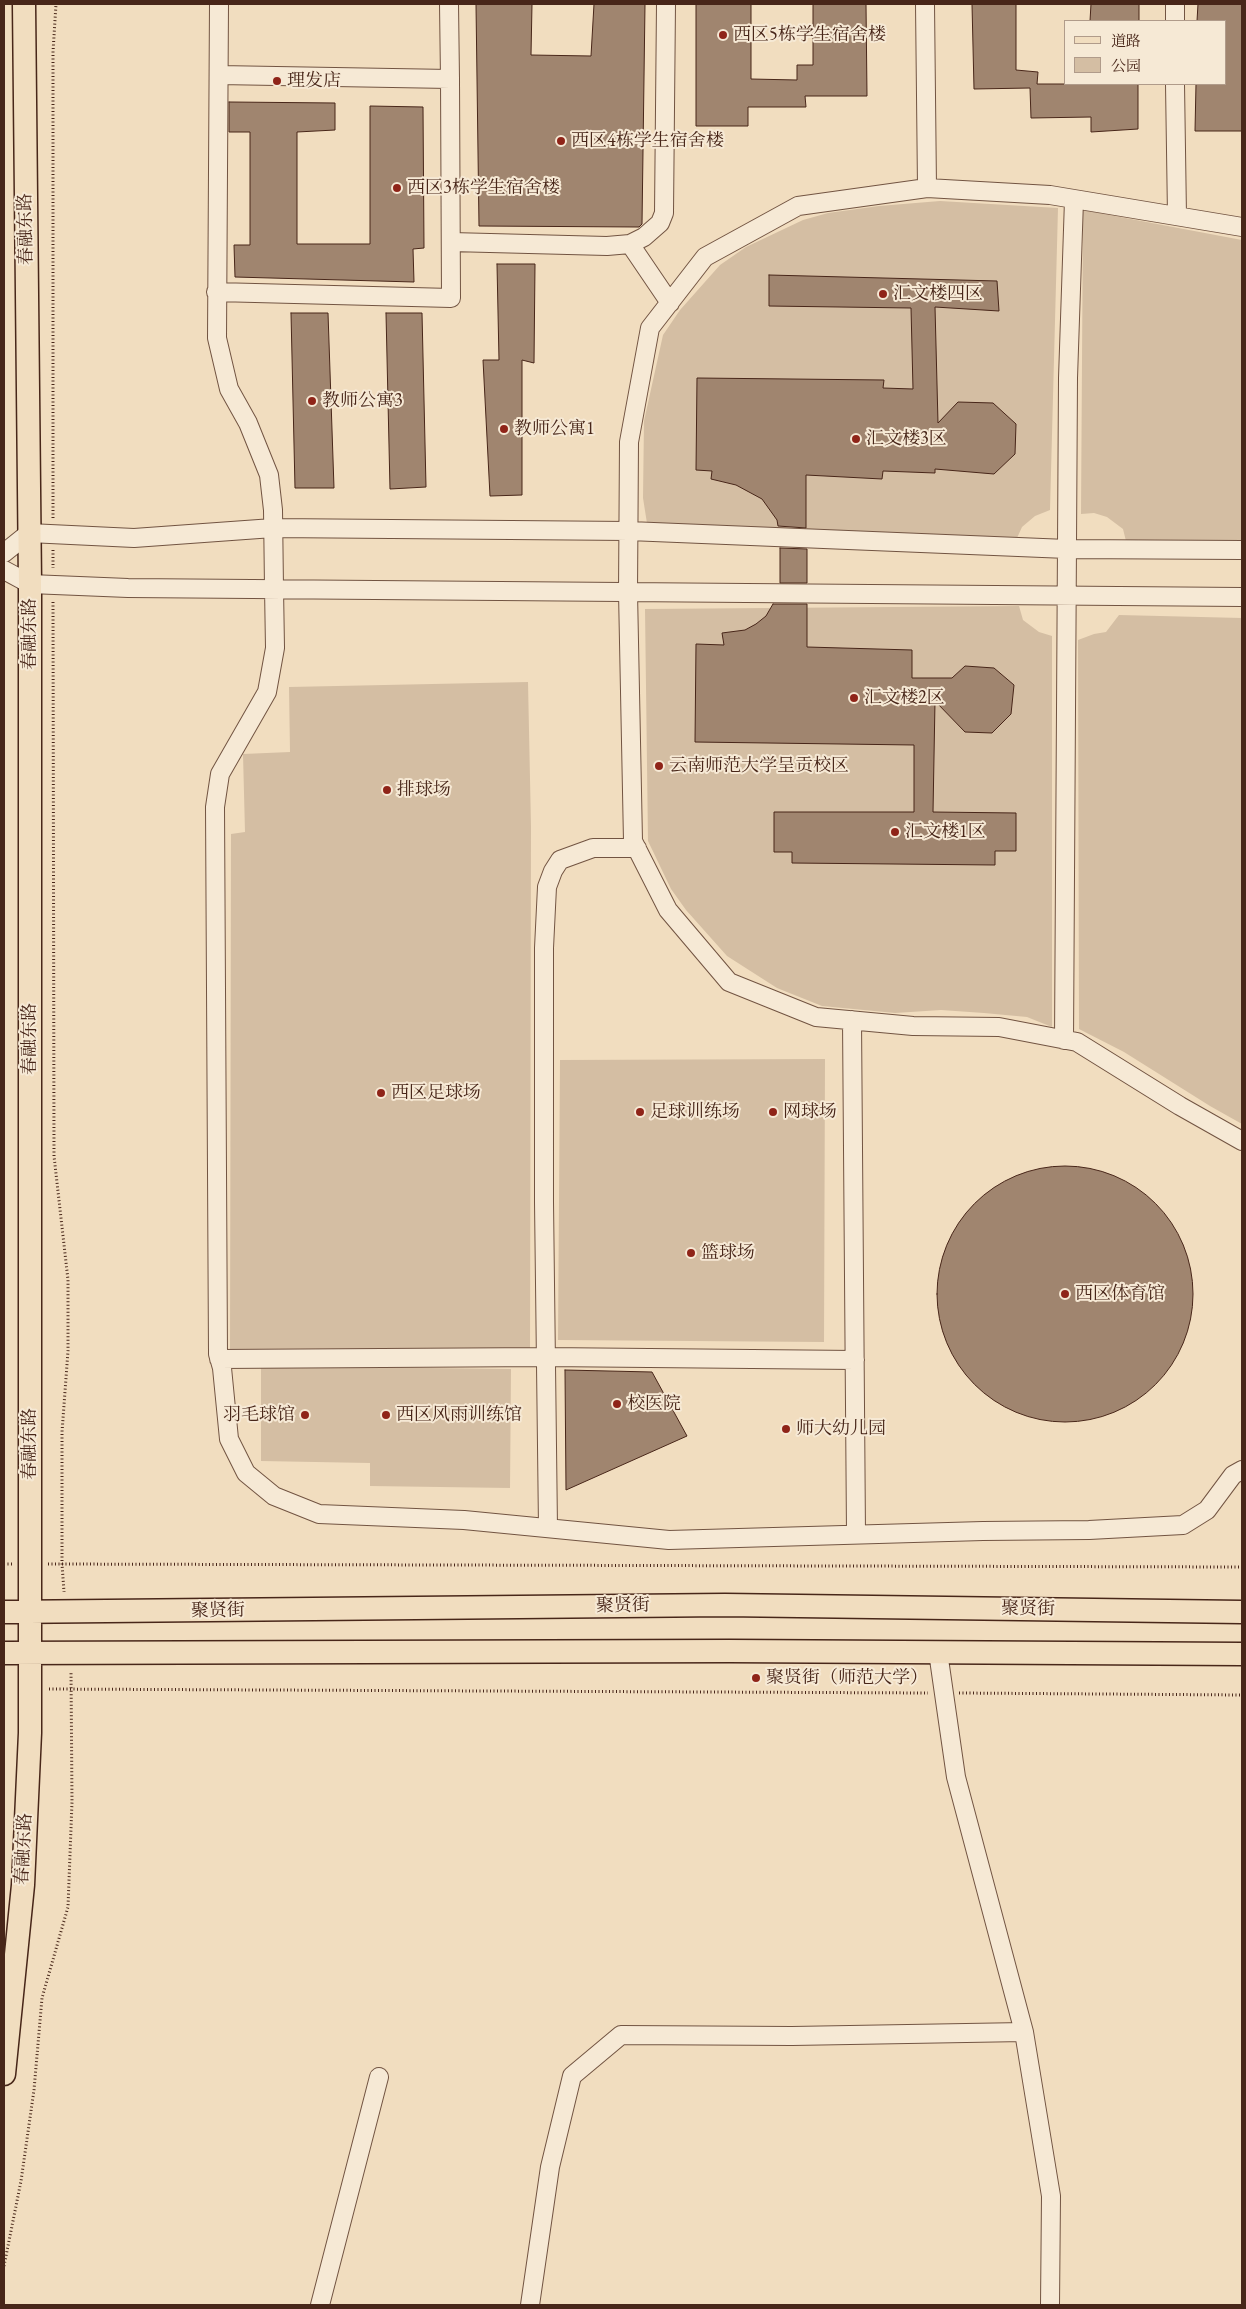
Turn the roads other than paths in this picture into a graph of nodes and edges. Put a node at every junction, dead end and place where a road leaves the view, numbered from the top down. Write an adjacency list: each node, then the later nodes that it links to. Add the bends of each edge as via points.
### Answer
1 (24, 4): 21 (main road, 春融东路)
2 (219, 4): 8 (street)
3 (449, 4): 9 (street)
4 (666, 4): 16 (street, via 664,213 660,223)
5 (925, 4): 11 (street)
6 (1174, 4): 7 (street)
7 (1175, 20)
8 (219, 75): 9 (street); 17 (street)
9 (450, 79): 15 (street)
10 (1175, 85): 13 (street)
11 (927, 188): 12 (street, via 1050,195); 18 (street, via 798,206 705,257)
12 (1074, 200): 13 (street); 22 (street)
13 (1177, 216): 14 (street)
14 (1242, 227)
15 (451, 242): 16 (street); 17 (street, via 451,298)
16 (630, 244): 18 (street)
17 (216, 292): 19 (street, via 218,338 229,389 248,423 269,475)
18 (670, 302): 20 (street, via 650,328 631,432)
19 (273, 528): 20 (street); 21 (street, via 134,538); 27 (street)
20 (628, 531): 22 (street); 28 (street)
21 (29, 533): 24 (street); 26 (main road, 春融东路)
22 (1067, 549): 23 (street); 29 (street)
23 (1242, 550)
24 (4, 552)
25 (4, 570): 26 (street)
26 (30, 584): 27 (street); 42 (main road, 春融东路)
27 (274, 588): 28 (street); 36 (street, via 275,648 267,692 220,774 214,807)
28 (628, 592): 29 (street); 31 (street, via 633,841)
29 (1066, 595): 30 (street); 33 (street)
30 (1242, 597)
31 (637, 848): 32 (street, via 668,910 729,982 816,1016); 35 (street, via 593,848 560,860 547,887 544,988)
32 (852, 1020): 33 (street, via 913,1026 999,1027); 37 (street)
33 (1064, 1040): 34 (street, via 1077,1042)
34 (1242, 1141)
35 (546, 1356): 36 (street); 37 (street); 39 (street)
36 (220, 1359): 39 (street, via 229,1439 246,1473 274,1496 319,1514 445,1519)
37 (855, 1360): 40 (street)
38 (1242, 1470): 40 (street, via 1233,1475 1207,1510 1183,1525)
39 (548, 1528): 40 (street, via 669,1540)
40 (856, 1534)
41 (4, 1612): 42 (main road, 聚贤街)
42 (30, 1612): 43 (main road, 聚贤街, via 725,1605); 44 (main road, 春融东路)
43 (1242, 1612)
44 (31, 1652): 45 (main road); 46 (main road); 49 (main road, 春融东路, via 23,1885)
45 (938, 1652): 47 (main road); 48 (street, via 956,1777)
46 (4, 1653)
47 (1242, 1654)
48 (1024, 2032): 52 (street, via 792,2036 621,2034 572,2076 550,2167); 53 (street, via 1051,2196)
49 (4, 2074)
50 (379, 2077): 51 (street)
51 (320, 2305)
52 (530, 2305)
53 (1050, 2305)

